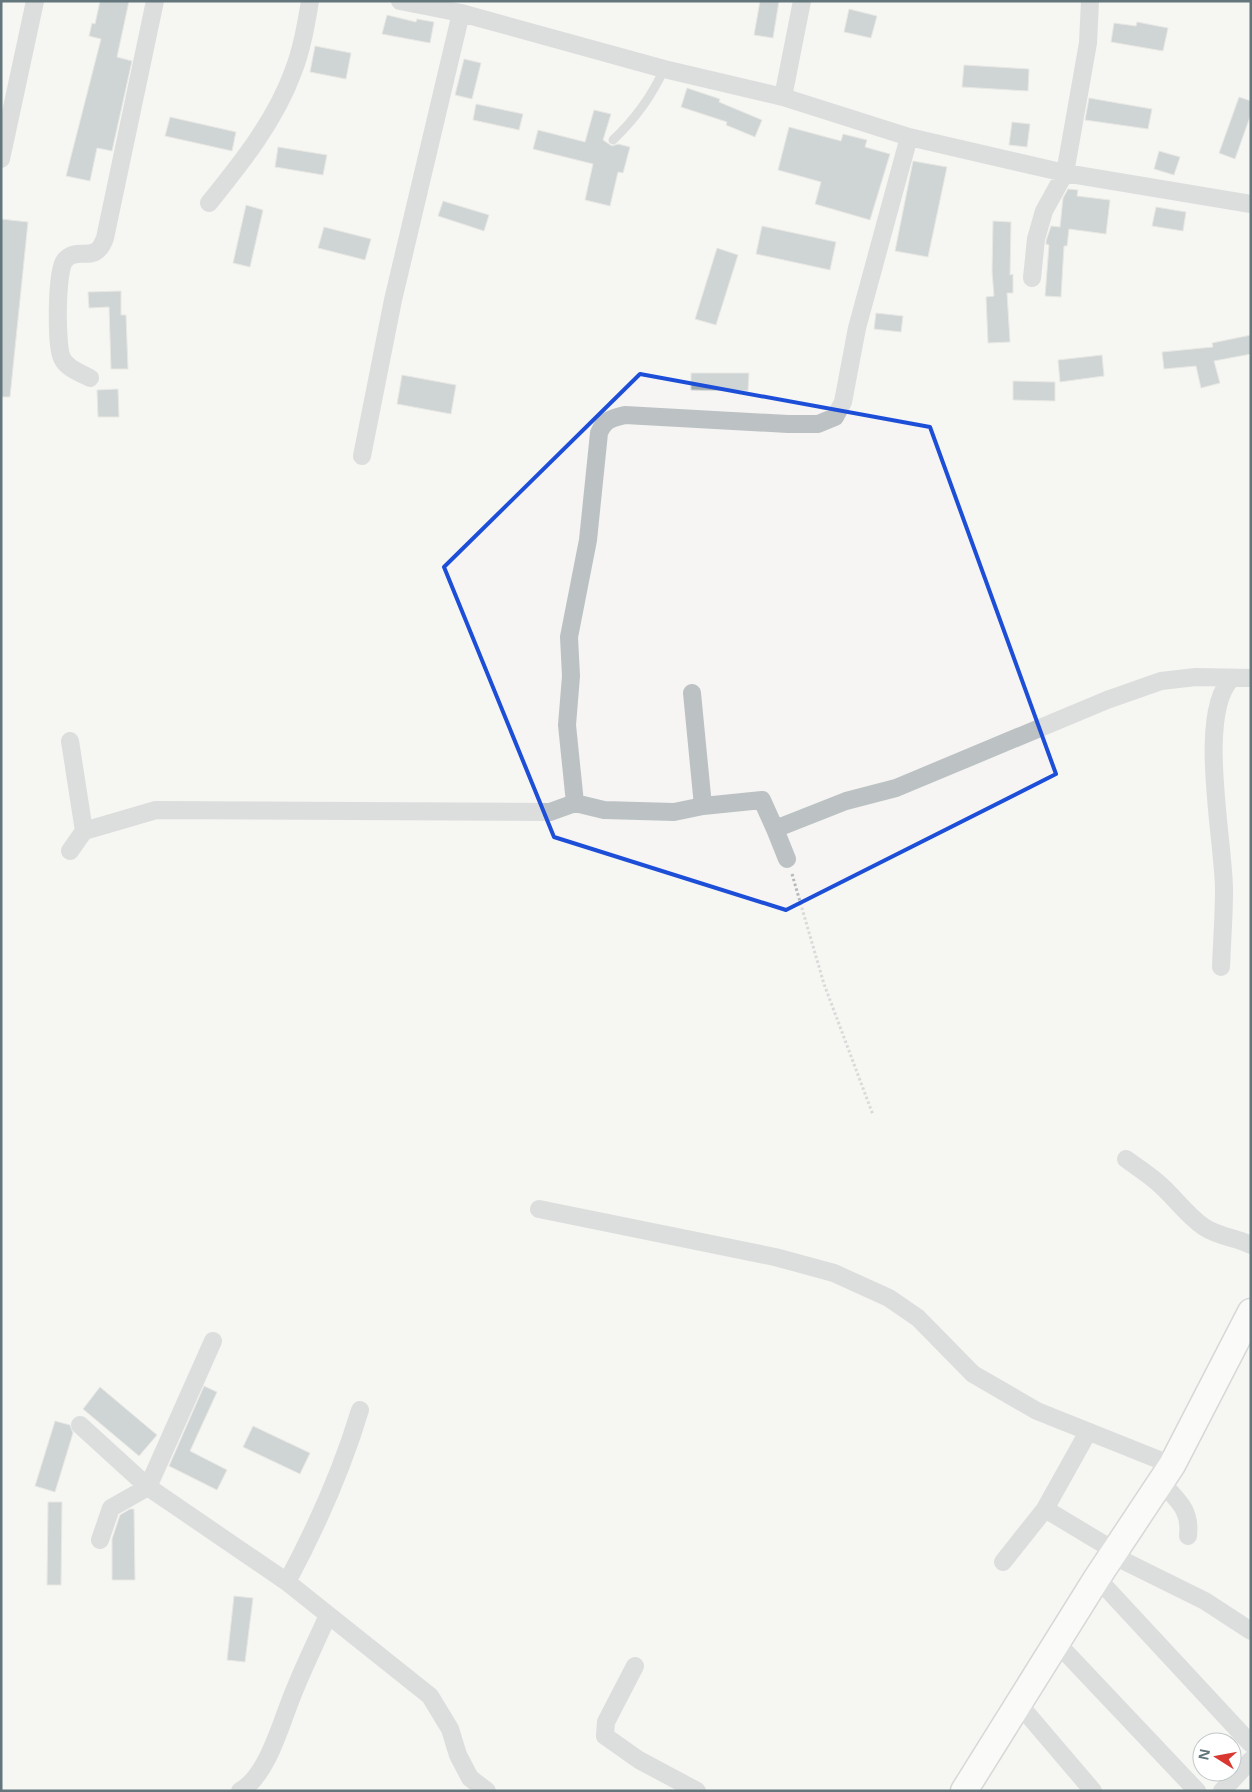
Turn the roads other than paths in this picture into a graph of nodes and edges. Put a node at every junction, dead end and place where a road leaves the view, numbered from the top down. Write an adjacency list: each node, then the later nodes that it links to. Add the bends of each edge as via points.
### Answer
1 (35, 1): 12 (street)
2 (155, 1): 17 (street, via 105,238 94,254 67,258 61,272 59,347 63,360)
3 (310, 1): 14 (street, via 302,46 284,95 252,150)
4 (400, 1): 7 (street)
5 (802, 1): 9 (street)
6 (1090, 1): 13 (street, via 1088,43)
7 (461, 13): 8 (street); 18 (street, via 393,300)
8 (664, 69): 9 (street); 11 (lane, via 657,85 628,126)
9 (783, 97): 10 (street)
10 (909, 137): 13 (street); 23 (street, via 857,328 843,402 835,417 818,424 788,424 625,415 606,420 601,426 588,540 569,637 568,725)
11 (613, 140)
12 (1, 159)
13 (1065, 173): 15 (street); 16 (street, via 1044,211 1036,239)
14 (209, 203)
15 (1251, 204)
16 (1032, 278)
17 (90, 378)
18 (362, 456)
19 (1232, 678): 20 (street); 25 (street, via 1196,677 1161,681 1107,700 896,788 846,801); 29 (street, via 1220,694 1216,716 1215,781 1224,889)
20 (1251, 678)
21 (692, 693): 24 (street)
22 (70, 741): 26 (street)
23 (575, 803): 24 (street, via 604,810 674,812); 26 (street, via 550,812 156,810)
24 (703, 806): 25 (street, via 762,800)
25 (775, 829): 28 (street)
26 (84, 831): 27 (street)
27 (70, 851)
28 (787, 860)
29 (1221, 966)
30 (1126, 1159): 32 (street, via 1156,1181 1191,1218 1222,1236)
31 (539, 1209): 37 (street, via 775,1257 834,1273 889,1298 918,1318 973,1374 1037,1411)
32 (1251, 1245)
33 (1251, 1312): 38 (street)
34 (213, 1341): 39 (street)
35 (360, 1410): 46 (street, via 345,1460 312,1536)
36 (80, 1425): 39 (street)
37 (1088, 1432): 38 (street); 40 (street)
38 (1166, 1474): 41 (street, via 1190,1521); 43 (street)
39 (148, 1487): 42 (street, via 112,1508); 46 (street)
40 (1044, 1509): 43 (street); 44 (street)
41 (1188, 1536)
42 (100, 1540)
43 (1114, 1553): 45 (street); 48 (street, via 1206,1601)
44 (1003, 1562)
45 (1097, 1578): 49 (street); 52 (street)
46 (287, 1582): 47 (street)
47 (328, 1615): 54 (street, via 294,1690 274,1747); 55 (street, via 430,1696 450,1729 470,1778)
48 (1251, 1631)
49 (1056, 1642): 51 (street); 59 (street)
50 (635, 1666): 56 (street, via 606,1722 605,1736 639,1760)
51 (1018, 1704): 57 (street); 58 (street)
52 (1251, 1744)
53 (1251, 1760): 60 (street)
54 (245, 1789)
55 (488, 1791)
56 (697, 1791)
57 (964, 1791)
58 (1093, 1791)
59 (1197, 1791)
60 (1222, 1791)

